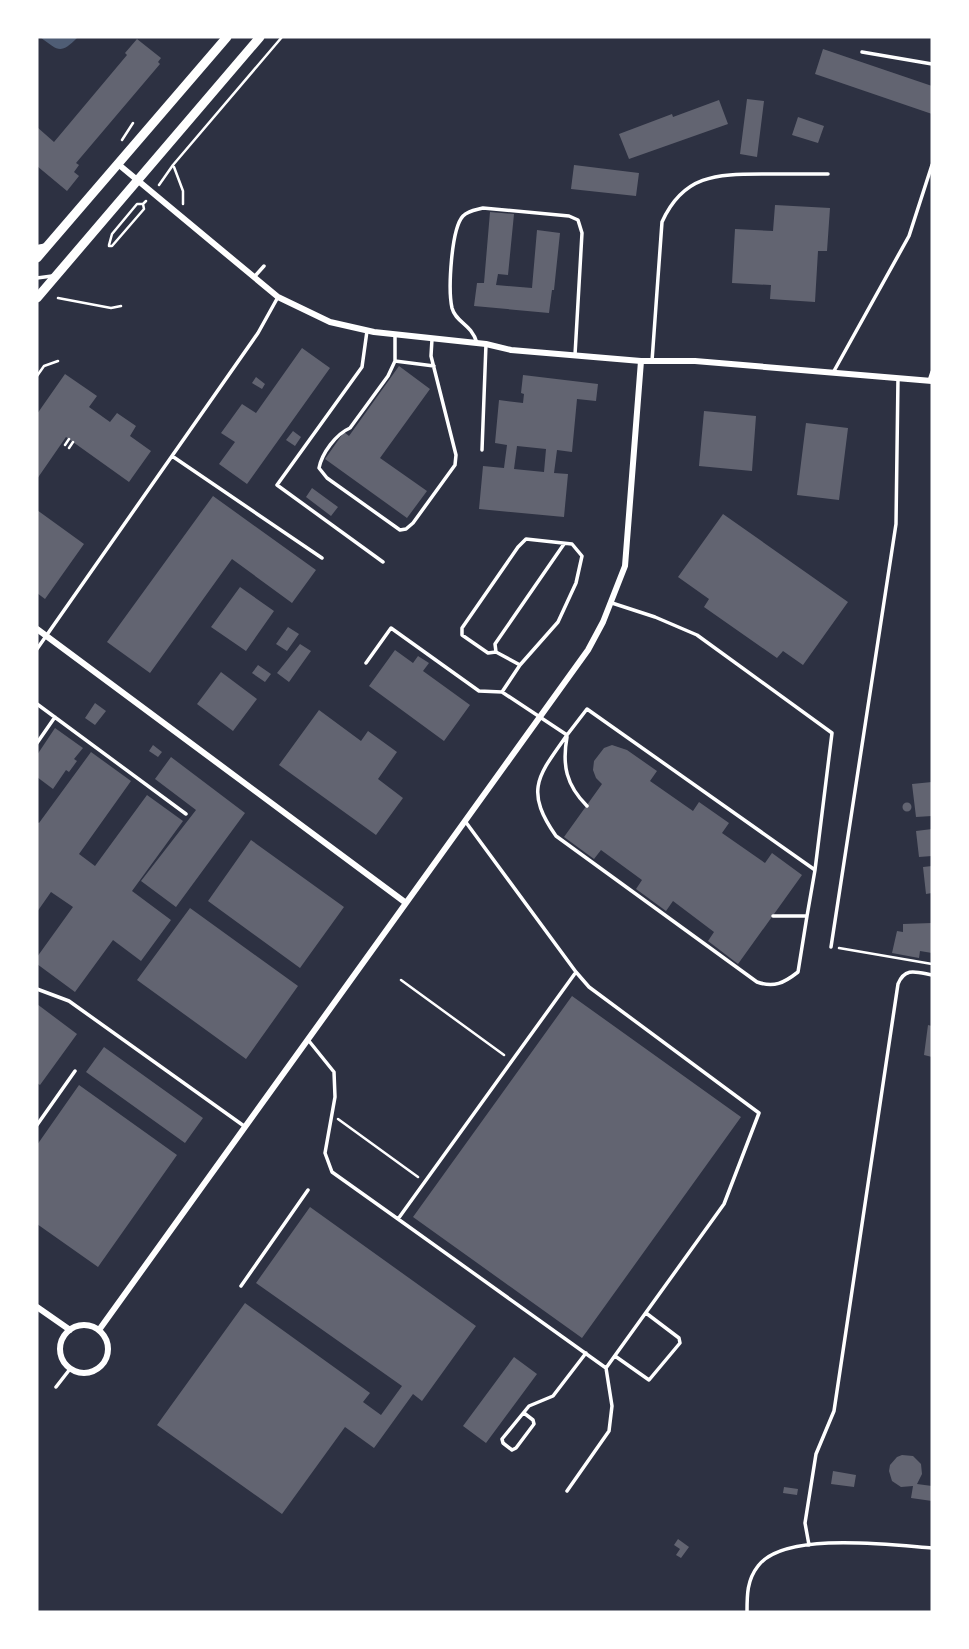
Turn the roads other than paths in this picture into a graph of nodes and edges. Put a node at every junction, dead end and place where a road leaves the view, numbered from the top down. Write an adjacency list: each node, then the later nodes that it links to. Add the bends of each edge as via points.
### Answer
1 (227, 37): 5 (main road)
2 (260, 37): 8 (main road)
3 (862, 52): 4 (lane)
4 (932, 64)
5 (118, 164): 8 (street); 9 (main road)
6 (932, 165): 29 (lane, via 909,236)
7 (828, 174): 26 (lane, via 712,176 681,192 662,222)
8 (138, 180): 13 (main road); 15 (street)
9 (47, 246): 10 (street); 11 (main road)
10 (37, 248)
11 (37, 258)
12 (264, 266): 15 (lane)
13 (57, 275): 14 (lane); 17 (main road)
14 (37, 278)
15 (254, 278): 16 (street)
16 (278, 297): 18 (street, via 330,322); 33 (lane)
17 (37, 298)
18 (367, 331): 19 (street); 36 (lane, via 362,367 277,485)
19 (394, 335): 20 (street); 24 (lane)
20 (432, 339): 21 (street); 27 (lane)
21 (477, 343): 22 (street); 23 (lane, via 473,331 452,309 455,233 461,217 483,208 569,216 578,220 582,233)
22 (486, 344): 23 (street); 32 (lane)
23 (575, 355): 25 (street)
24 (395, 361): 27 (lane); 27 (lane, via 319,468 400,530 412,523 455,465)
25 (641, 361): 26 (street); 37 (street, via 625,566)
26 (652, 361): 29 (street)
27 (434, 366)
28 (932, 372): 31 (lane)
29 (833, 374): 30 (street)
30 (898, 379): 31 (street); 57 (lane, via 896,524)
31 (931, 381)
32 (482, 450)
33 (172, 456): 35 (lane); 39 (lane)
34 (564, 544): 41 (lane, via 495,644); 41 (lane, via 526,539 462,628 462,635 488,653); 43 (lane, via 572,544 582,556 576,583 558,622)
35 (322, 558)
36 (383, 562)
37 (612, 603): 46 (street, via 588,650); 53 (lane, via 697,635 832,733)
38 (37, 629): 39 (street)
39 (46, 636): 40 (lane); 54 (street)
40 (37, 649)
41 (496, 652): 43 (lane)
42 (366, 663): 44 (lane, via 391,628 479,691)
43 (520, 665): 44 (lane)
44 (502, 692): 46 (lane)
45 (37, 704): 47 (lane)
46 (541, 715): 48 (lane); 52 (street)
47 (55, 717): 49 (lane); 51 (lane)
48 (567, 734): 50 (lane, via 566,778); 53 (lane, via 587,709); 56 (lane, via 547,763 537,789 537,803 556,836 757,982 777,985 798,972)
49 (37, 743)
50 (587, 806)
51 (186, 814)
52 (465, 821): 54 (street); 58 (lane)
53 (815, 870): 56 (lane)
54 (406, 902): 61 (street)
55 (772, 916): 56 (lane)
56 (807, 916)
57 (831, 947)
58 (576, 972): 66 (lane); 69 (lane, via 589,987 760,1113 724,1204)
59 (932, 975): 79 (lane, via 909,971 898,984 834,1411 816,1454 805,1523)
60 (37, 989): 64 (lane, via 69,1001)
61 (308, 1039): 64 (street); 66 (lane, via 334,1072 335,1097 325,1153 332,1171)
62 (75, 1071): 63 (lane)
63 (37, 1125)
64 (245, 1126): 71 (street)
65 (308, 1190): 67 (lane)
66 (398, 1219): 72 (lane)
67 (241, 1286)
68 (37, 1307): 70 (street)
69 (646, 1313): 73 (lane); 73 (lane, via 680,1343 649,1380)
70 (69, 1330): 71 (street, via 84,1325); 75 (street, via 60,1349)
71 (99, 1330): 75 (street, via 108,1342 104,1364 92,1373)
72 (586, 1353): 74 (lane); 77 (lane, via 553,1396 529,1406)
73 (615, 1356): 74 (lane)
74 (606, 1368): 78 (lane, via 612,1406 609,1431)
75 (70, 1369): 76 (lane)
76 (56, 1387)
77 (524, 1413): 77 (lane, via 502,1439 512,1450 534,1424)
78 (567, 1491)
79 (809, 1545): 80 (lane, via 849,1541); 81 (lane, via 774,1552 758,1565 747,1587)
80 (932, 1548)
81 (747, 1612)

